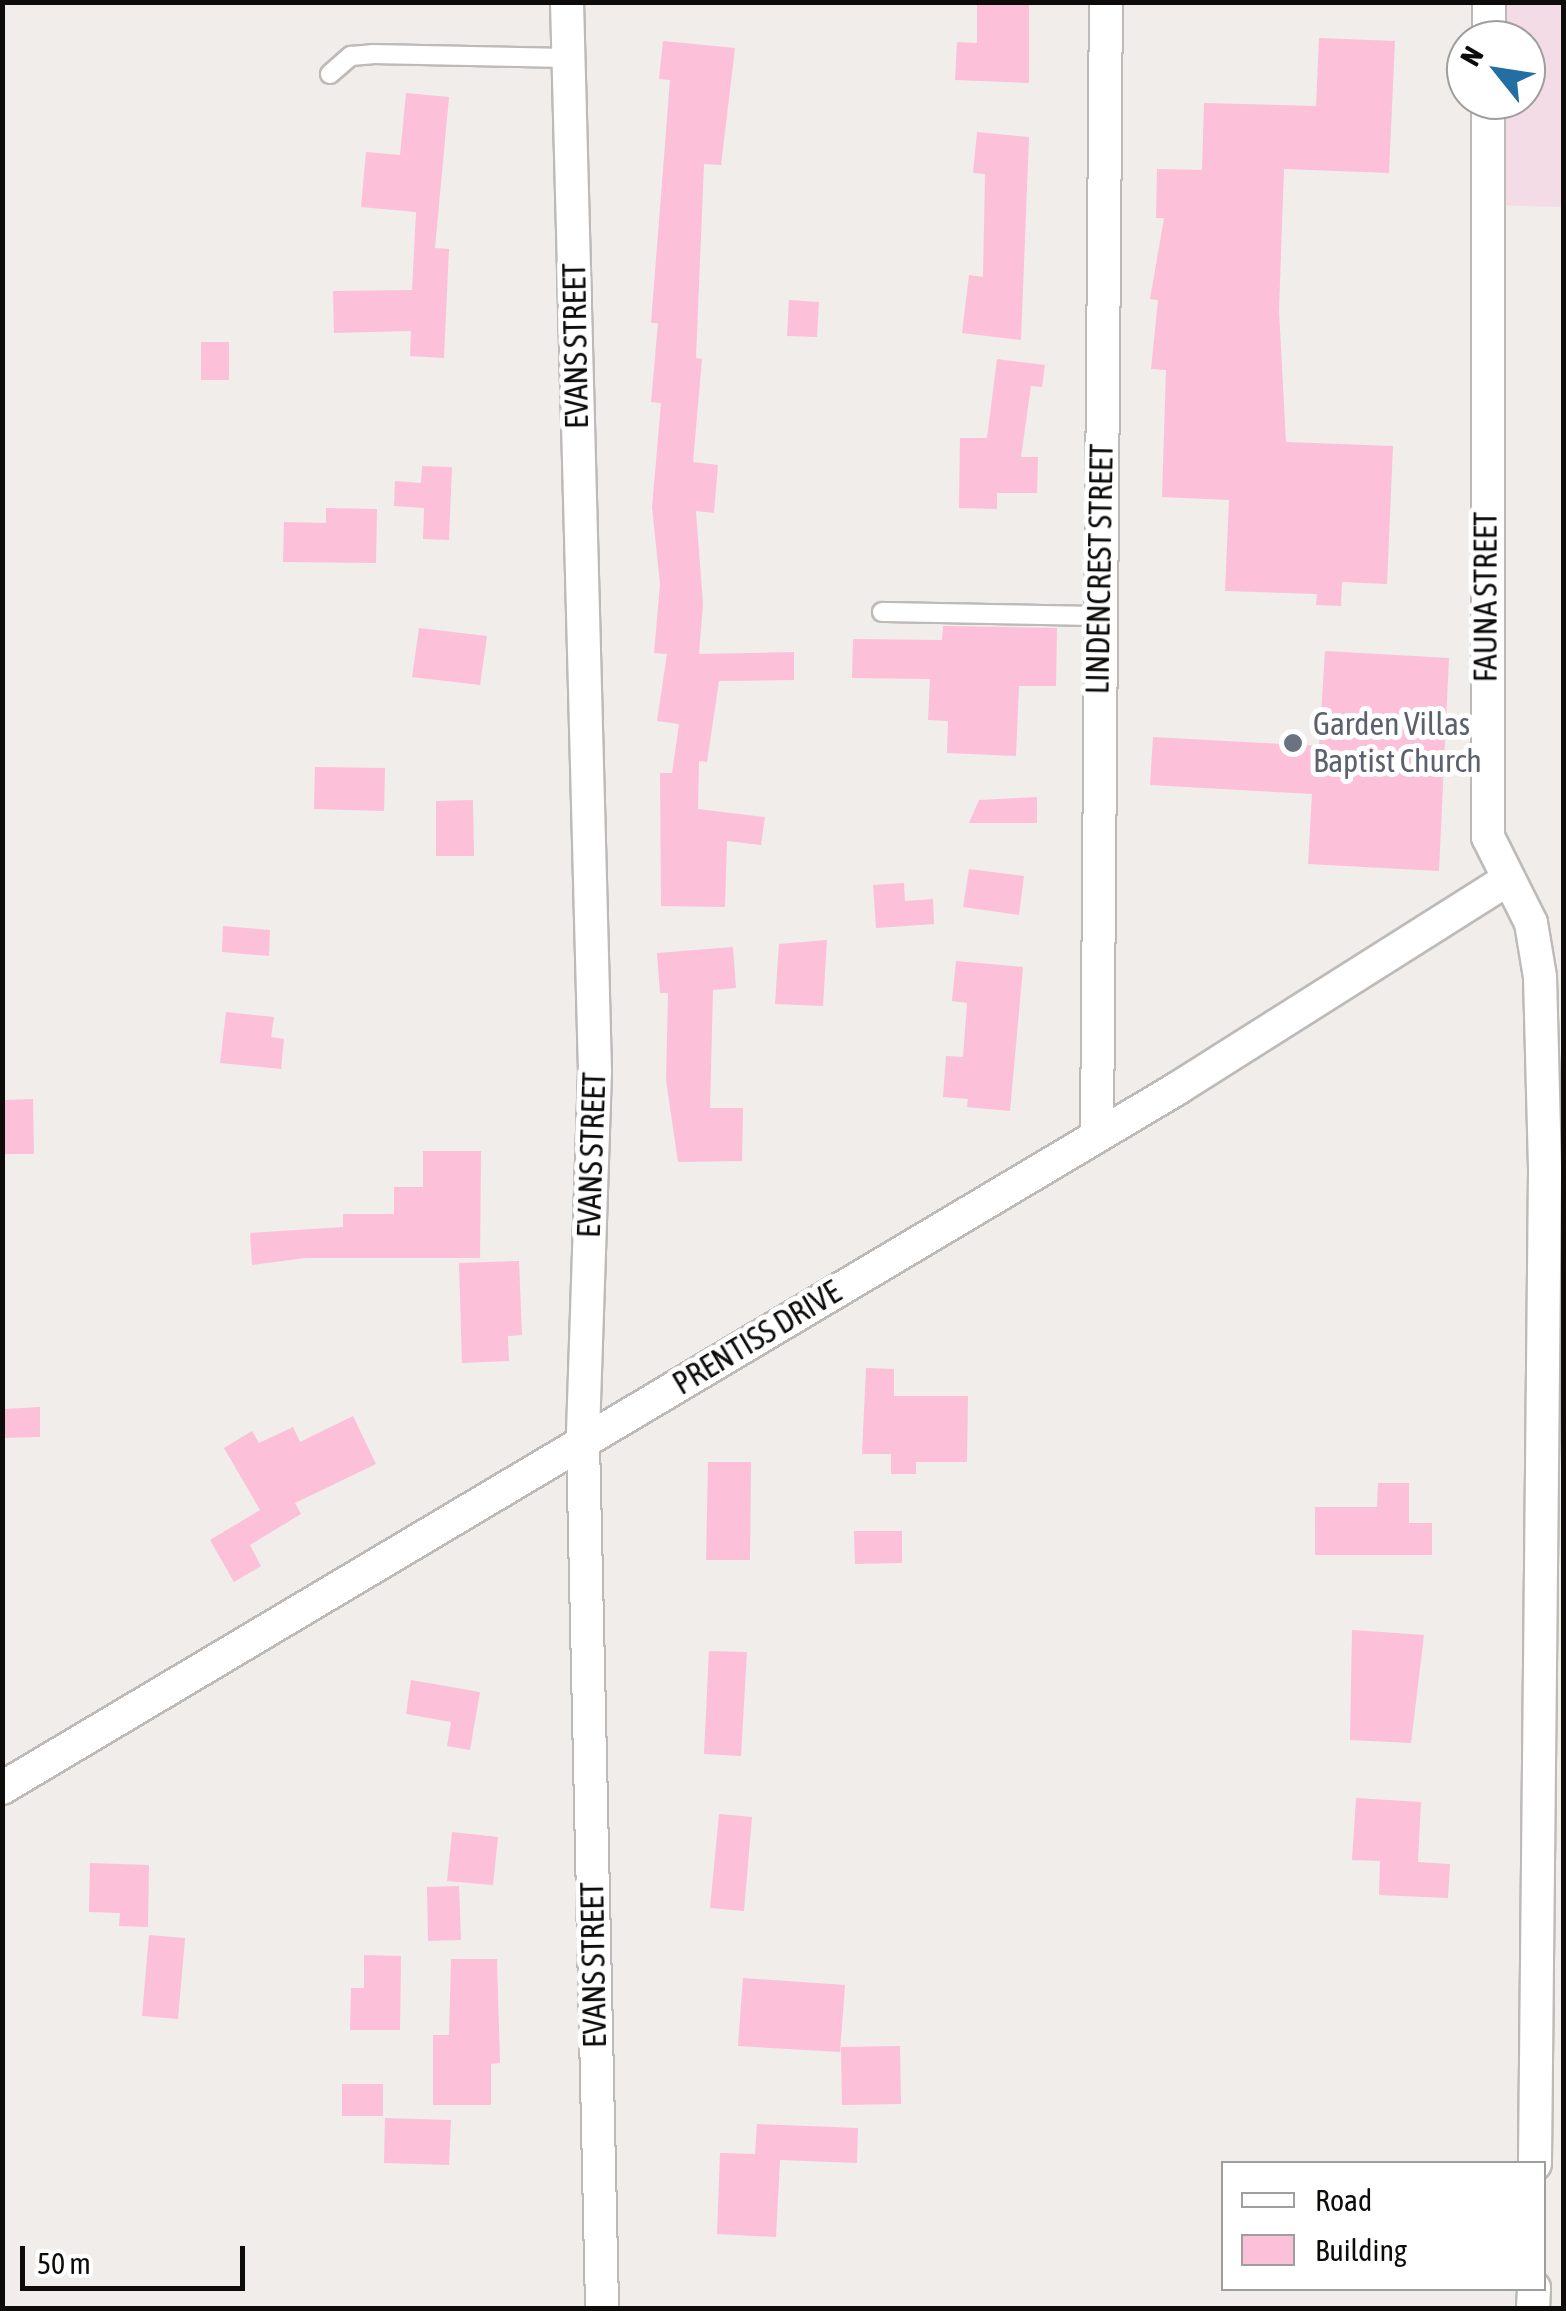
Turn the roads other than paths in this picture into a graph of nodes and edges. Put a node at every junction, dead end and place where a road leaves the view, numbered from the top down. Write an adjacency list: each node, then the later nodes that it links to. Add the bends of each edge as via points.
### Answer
1 (567, 2): 3 (street, EVANS STREET)
2 (1106, 2): 7 (street, LINDENCREST STREET)
3 (568, 58): 4 (lane, via 372,54 352,56); 10 (street, EVANS STREET, via 595,1071)
4 (330, 74)
5 (1488, 120): 8 (street, FAUNA STREET, via 1488,837)
6 (882, 612): 7 (lane)
7 (1099, 616): 9 (street, LINDENCREST STREET)
8 (1507, 880): 9 (street, PRENTISS DRIVE); 12 (street, FAUNA STREET, via 1530,923 1540,977 1545,1172)
9 (1097, 1136): 10 (street, PRENTISS DRIVE)
10 (583, 1442): 11 (street, PRENTISS DRIVE); 13 (street, EVANS STREET)
11 (2, 1788)
12 (1535, 2161)
13 (602, 2308)

